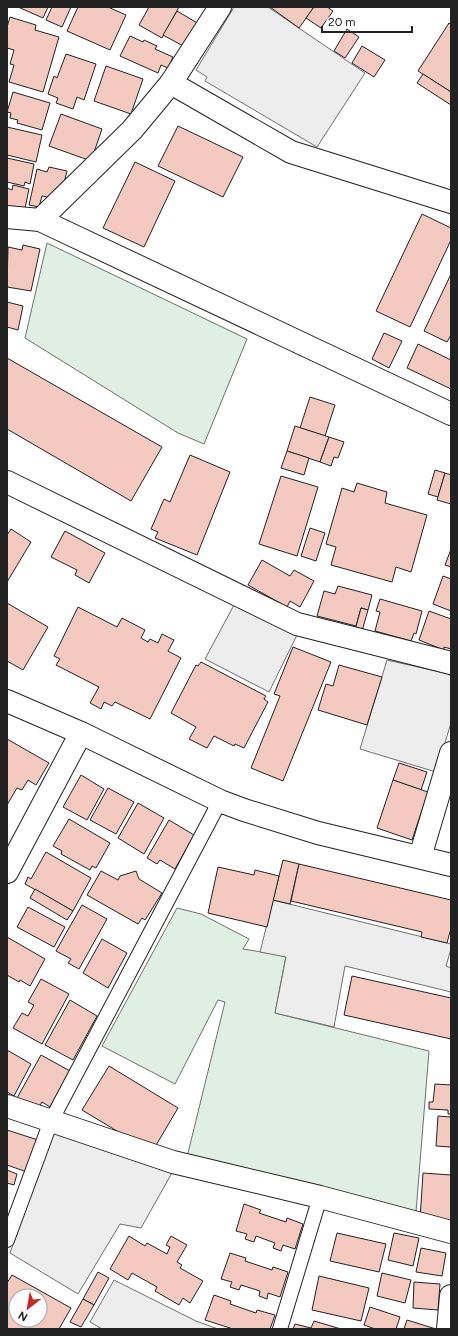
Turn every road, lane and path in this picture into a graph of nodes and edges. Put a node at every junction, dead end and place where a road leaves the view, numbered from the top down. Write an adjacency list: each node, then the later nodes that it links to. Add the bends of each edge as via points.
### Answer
1 (217, 8): 2 (street)
2 (171, 83): 3 (street, via 291,152); 5 (street, via 132,130)
3 (451, 202)
4 (7, 217): 5 (street)
5 (40, 220): 6 (street)
6 (451, 414)
7 (7, 482): 8 (street, via 297,624)
8 (451, 663)
9 (7, 701): 10 (street)
10 (81, 733): 12 (street); 15 (street)
11 (451, 753): 13 (street)
12 (220, 801): 13 (street, via 294,827); 17 (lane)
13 (420, 857): 14 (street)
14 (451, 865)
15 (7, 872)
16 (7, 1106): 17 (street)
17 (51, 1121): 18 (street, via 173,1162); 20 (lane)
18 (320, 1198): 19 (street); 22 (lane)
19 (451, 1232)
20 (7, 1240)
21 (451, 1296): 23 (street)
22 (280, 1329)
23 (448, 1329)

